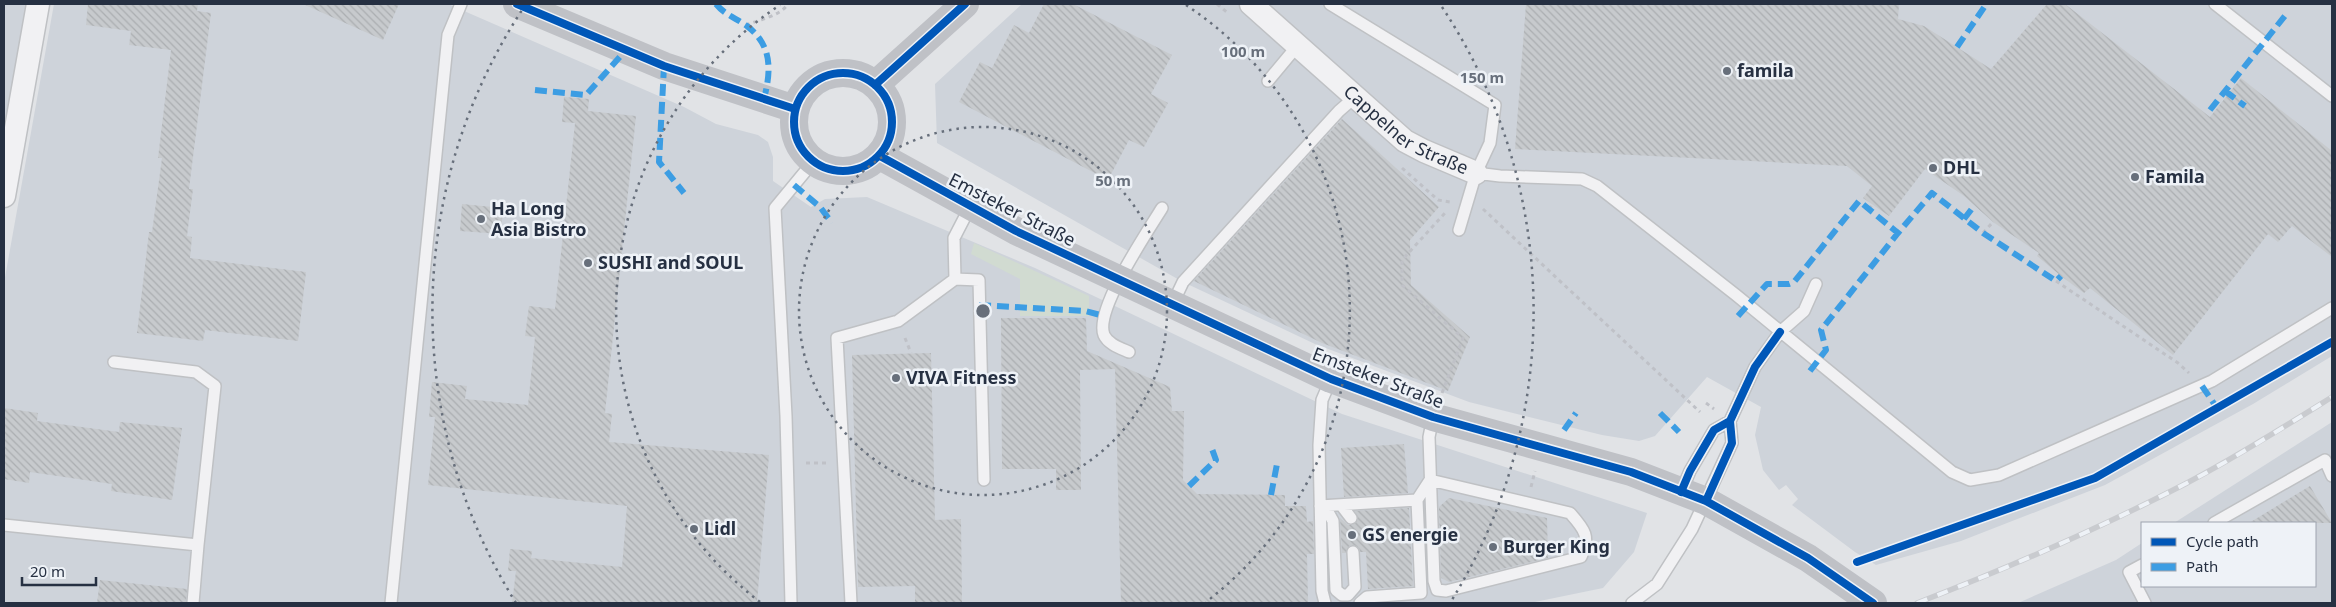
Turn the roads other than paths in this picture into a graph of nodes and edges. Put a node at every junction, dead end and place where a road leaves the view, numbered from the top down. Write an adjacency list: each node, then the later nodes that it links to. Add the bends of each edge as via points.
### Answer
1 (38, 4): 17 (street)
2 (461, 4): 46 (lane, via 448,36)
3 (517, 4): 13 (street, via 664,66)
4 (965, 4): 10 (street)
5 (1251, 4): 8 (street, Cappelner Straße)
6 (1330, 4): 16 (lane, via 1495,105 1490,143)
7 (2215, 4): 11 (lane)
8 (1298, 45): 9 (lane); 12 (street, Cappelner Straße)
9 (1268, 81)
10 (875, 85): 13 (street, via 858,75 832,74 808,87); 14 (street, via 891,111 889,142)
11 (2332, 96)
12 (1355, 97): 16 (street, Cappelner Straße, via 1406,141 1440,159); 24 (lane, via 1183,282)
13 (795, 109): 15 (street, via 793,124 796,138 802,151)
14 (880, 156): 15 (street, via 869,165 847,171 826,169); 18 (street, Emsteker Straße)
15 (813, 162): 47 (lane, via 775,208 788,464)
16 (1476, 172): 20 (lane); 26 (lane, Cappelner Straße, via 1582,179 1597,186)
17 (4, 196)
18 (970, 207): 21 (lane, via 954,238); 22 (street, Emsteker Straße)
19 (1162, 208): 22 (lane)
20 (1459, 230)
21 (955, 279): 33 (lane, via 979,280); 48 (lane, via 898,321 837,338)
22 (1119, 280): 24 (street, Emsteker Straße); 27 (lane, via 1102,325 1104,336)
23 (1816, 284): 26 (lane, via 1804,311)
24 (1172, 305): 29 (street, Emsteker Straße)
25 (2332, 308): 26 (lane, Cappelner Straße, via 2202,386 2007,471 1970,480 1952,472)
26 (1780, 332): 31 (lane, via 1755,367)
27 (1129, 352)
28 (114, 362): 42 (lane, via 196,372 215,386)
29 (1331, 379): 30 (street, Emsteker Straße); 38 (lane, via 1322,400)
30 (1433, 417): 34 (lane, via 1429,438); 35 (street, Emsteker Straße, via 1631,472)
31 (1730, 421): 35 (lane, via 1732,443); 35 (lane, via 1714,430 1690,471)
32 (2332, 476): 40 (lane, via 2324,460)
33 (984, 480)
34 (1430, 480): 34 (lane, via 1570,513 1583,528 1587,544 1581,557 1446,591 1437,590); 36 (lane)
35 (1694, 497): 51 (lane, via 1692,529 1657,584); 52 (street, Emsteker Straße, via 1808,558)
36 (1417, 500): 37 (lane); 50 (lane, via 1421,593 1367,597)
37 (1341, 505): 38 (lane); 39 (lane)
38 (1320, 506): 43 (lane, via 1333,521 1336,590 1342,595 1348,595 1354,587); 49 (lane)
39 (1351, 518)
40 (2216, 522)
41 (4, 525): 42 (lane)
42 (198, 545): 45 (lane)
43 (1353, 552)
44 (2141, 566): 53 (lane, via 2129,572)
45 (193, 603)
46 (391, 603)
47 (791, 603)
48 (850, 603)
49 (1325, 603)
50 (1360, 603)
51 (1632, 603)
52 (1873, 603)
53 (2146, 603)

